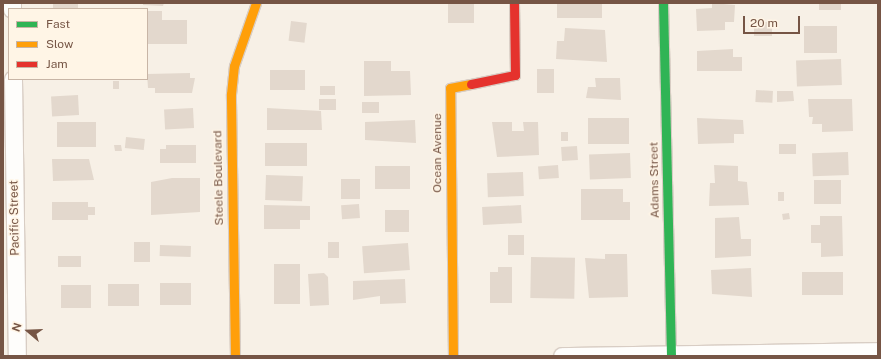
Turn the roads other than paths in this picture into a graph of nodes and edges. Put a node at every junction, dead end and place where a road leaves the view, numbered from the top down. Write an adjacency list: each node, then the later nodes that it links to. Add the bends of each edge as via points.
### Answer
1 (256, 3): 8 (street, Steele Boulevard, via 234,66 231,94)
2 (514, 3): 9 (street, Ocean Avenue, via 515,75 450,88)
3 (663, 3): 6 (street, Adams Street)
4 (13, 80): 7 (street, Pacific Street)
5 (878, 351): 6 (street)
6 (671, 355): 10 (street)
7 (17, 356)
8 (235, 356)
9 (453, 356)
10 (562, 356)

